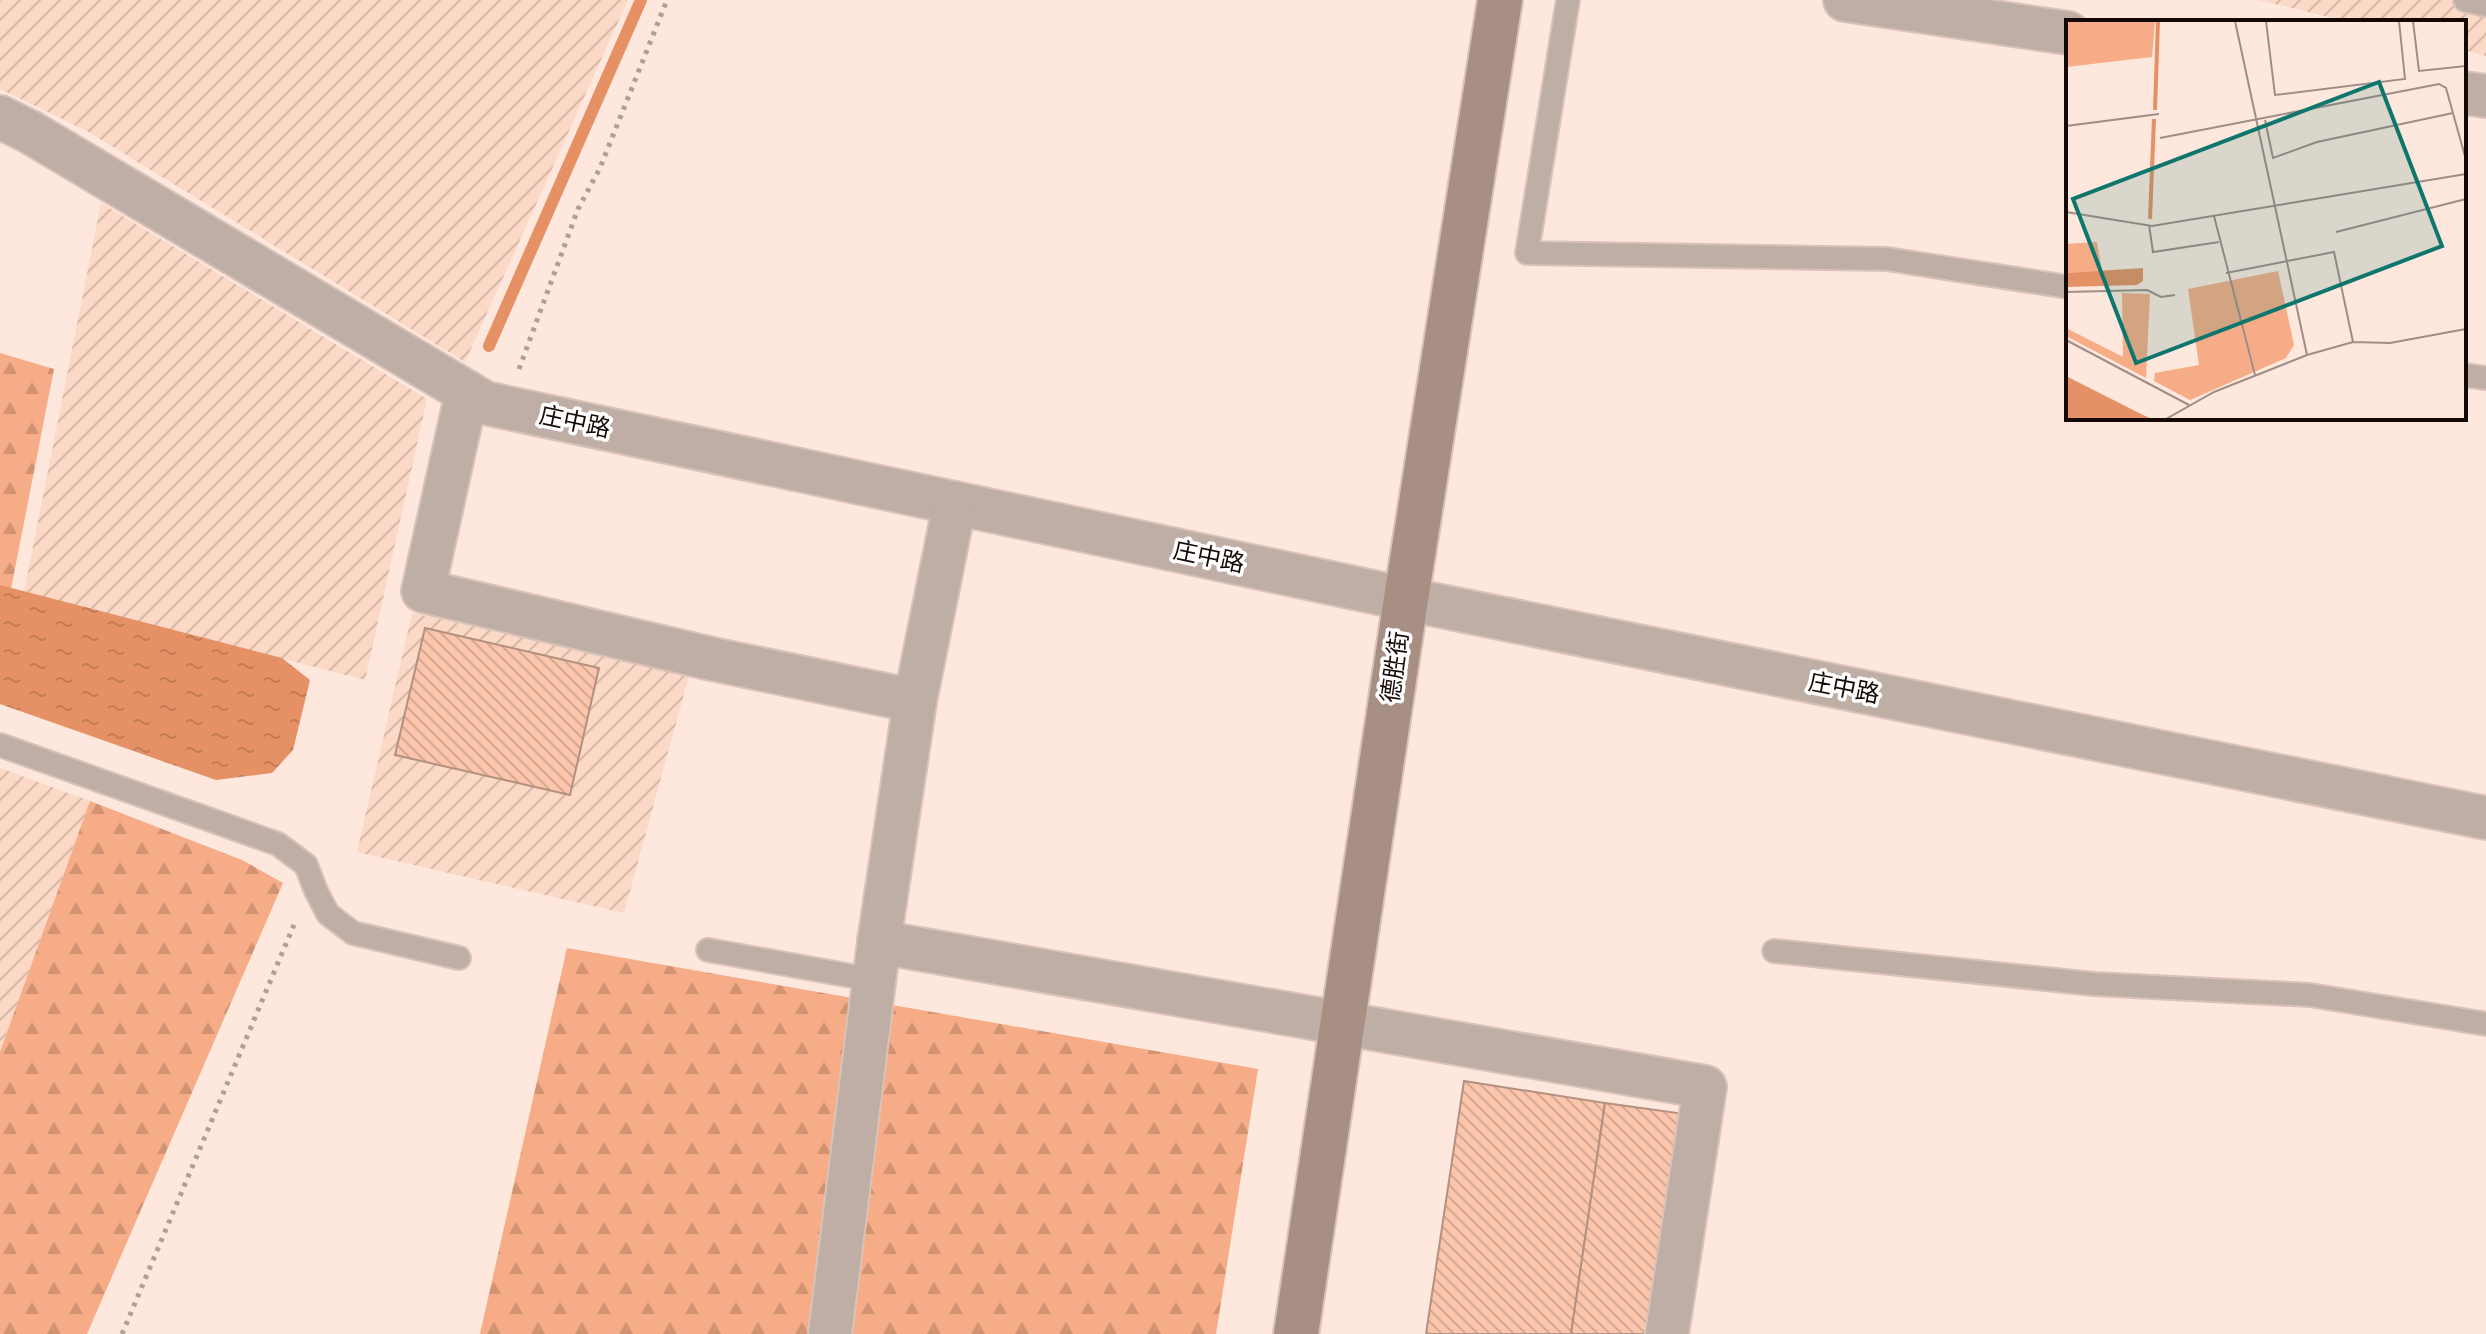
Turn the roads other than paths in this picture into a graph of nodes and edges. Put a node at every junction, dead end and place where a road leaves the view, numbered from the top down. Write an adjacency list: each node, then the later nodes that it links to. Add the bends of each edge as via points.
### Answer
1 (1500, 0): 15 (street, 德胜街)
2 (1568, 0): 10 (lane, via 1527,253 1887,259)
3 (1845, 0): 6 (street)
4 (2465, 0): 5 (lane)
5 (2486, 5)
6 (2066, 33)
7 (2466, 93): 8 (street)
8 (2486, 96)
9 (0, 117): 13 (street, 庄中路)
10 (2066, 287)
11 (2466, 375): 12 (lane)
12 (2486, 378)
13 (486, 400): 14 (street, 庄中路); 16 (street, via 423,591)
14 (955, 503): 15 (street, 庄中路); 16 (street)
15 (1406, 599): 18 (street, 庄中路); 23 (street, 德胜街)
16 (915, 701): 22 (street)
17 (0, 745): 21 (lane, via 278,844 306,865 328,914 353,933)
18 (2486, 818)
19 (708, 950): 22 (lane)
20 (1774, 951): 24 (lane, via 2094,984 2310,995)
21 (459, 958)
22 (877, 961): 23 (street); 25 (street)
23 (1342, 1023): 26 (street, 德胜街); 27 (street, via 1705,1087)
24 (2486, 1024)
25 (830, 1334)
26 (1296, 1334)
27 (1667, 1334)

